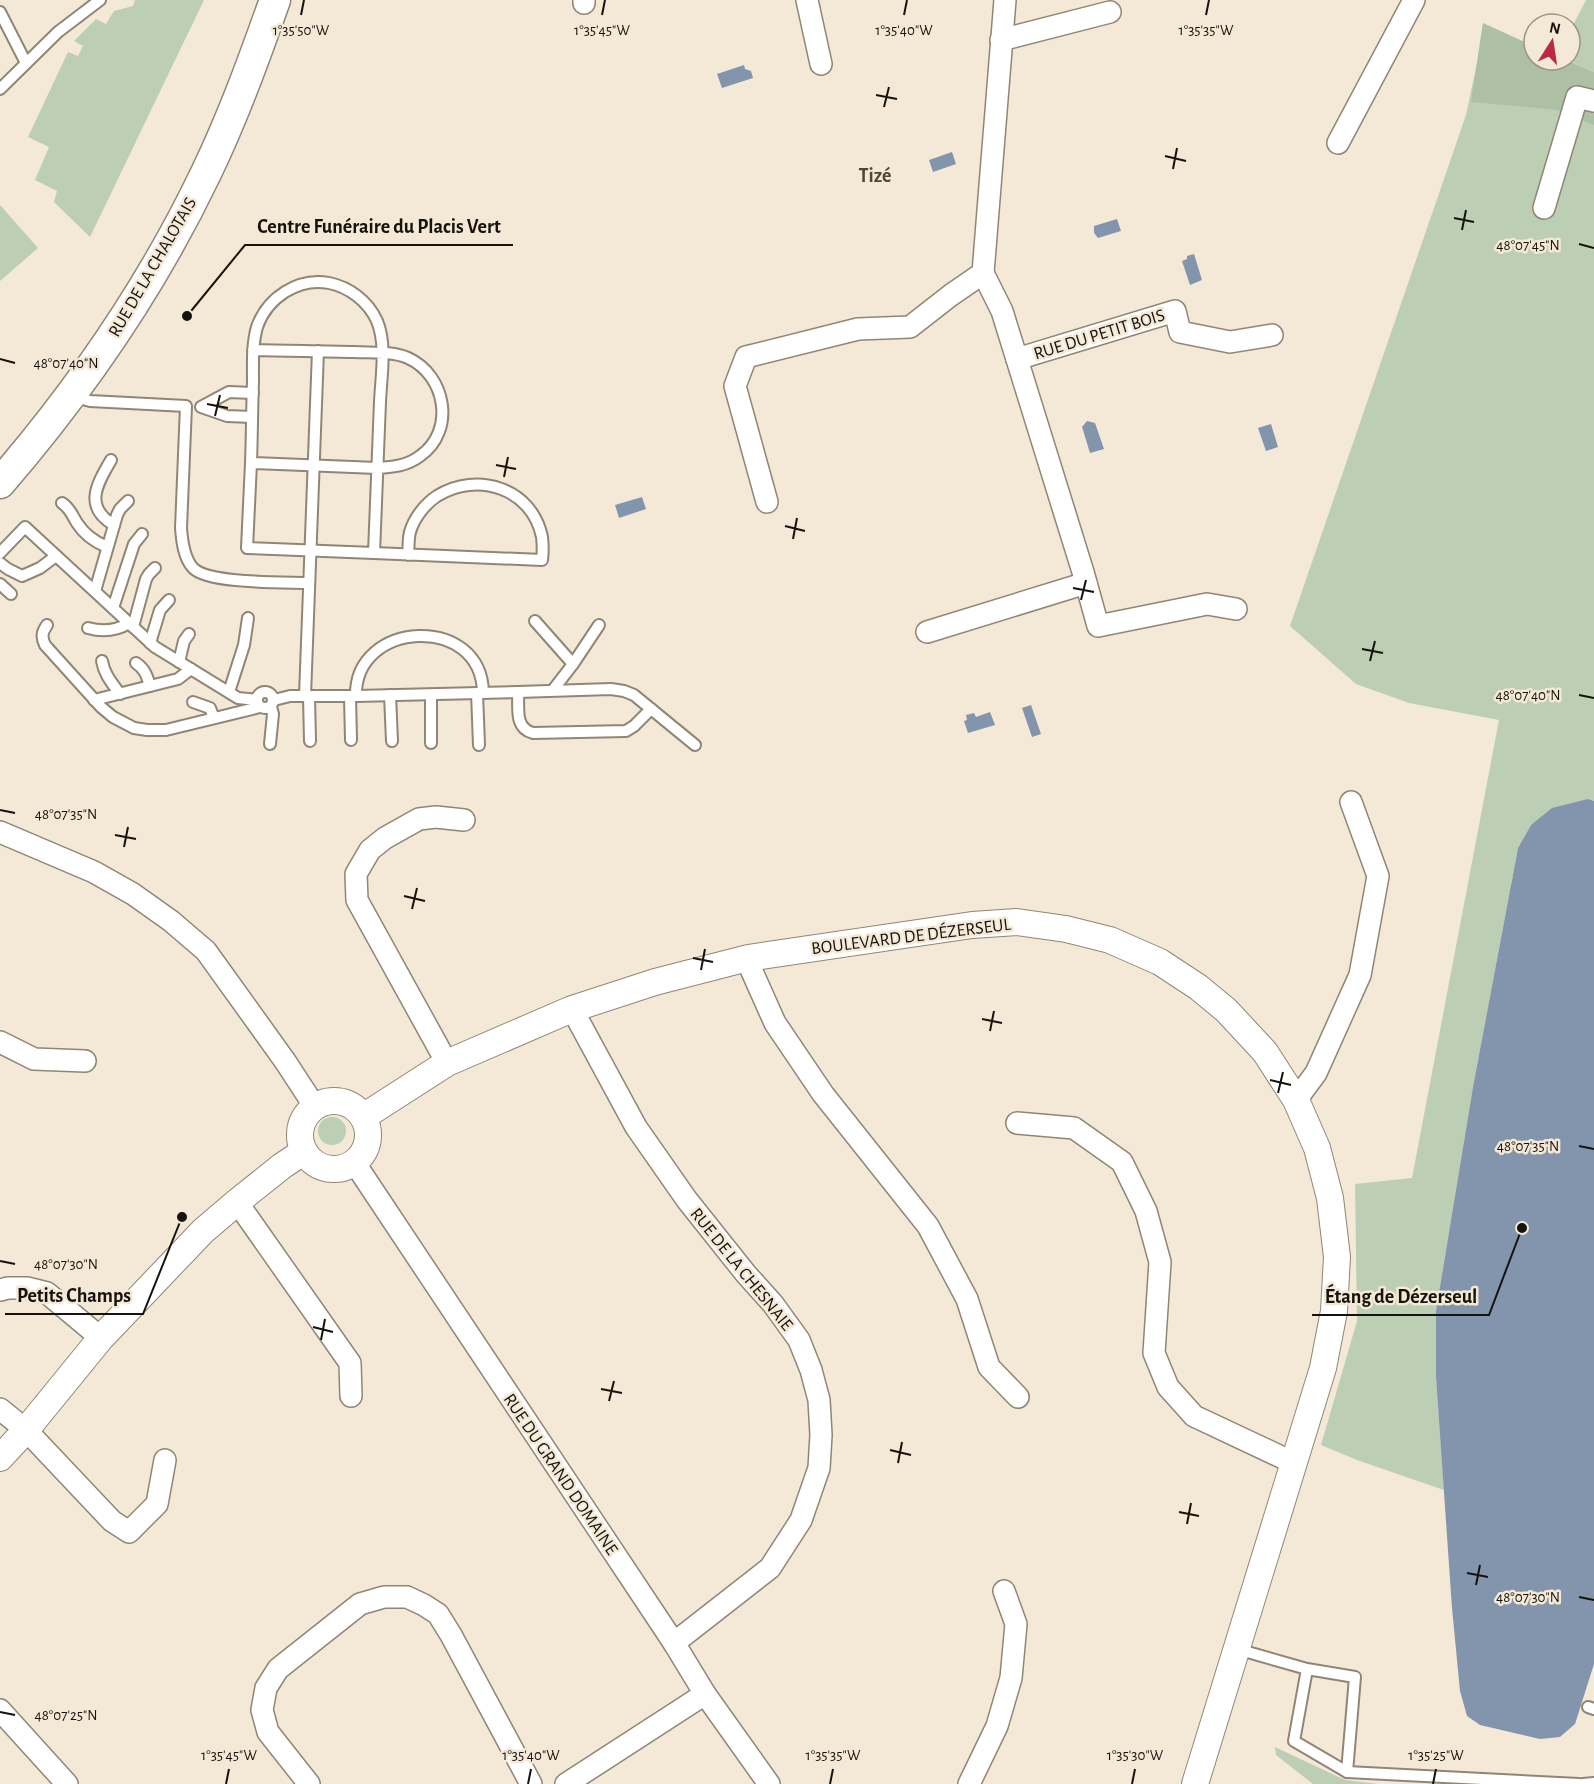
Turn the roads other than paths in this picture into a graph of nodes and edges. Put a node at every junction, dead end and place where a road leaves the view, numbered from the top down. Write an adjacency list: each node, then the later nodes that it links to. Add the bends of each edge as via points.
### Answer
1 (100, 0): 10 (lane)
2 (275, 0): 13 (main road, RUE DE LA CHALOTAIS)
3 (290, 0): 13 (main road, RUE DE LA CHALOTAIS)
4 (807, 0): 11 (street)
5 (1005, 0): 9 (street)
6 (1414, 0): 15 (street)
7 (0, 12): 10 (lane)
8 (1110, 12): 9 (street)
9 (1001, 40): 17 (street)
10 (26, 63): 12 (lane)
11 (821, 64)
12 (0, 89)
13 (240, 96): 24 (main road, RUE DE LA CHALOTAIS, via 174,236)
14 (1594, 101): 16 (street, via 1577,97)
15 (1338, 142)
16 (1544, 208)
17 (983, 273): 22 (street, RUE DU PETIT BOIS, via 1002,311); 34 (street, via 910,327 858,329 746,357 735,386)
18 (1272, 335): 22 (street, RUE DU PETIT BOIS, via 1230,342 1180,332 1174,311)
19 (254, 350): 20 (lane); 21 (lane, via 258,325 266,309 297,285 316,281 334,284 361,299 377,321); 23 (lane)
20 (318, 351): 21 (lane); 30 (lane)
21 (382, 353): 31 (lane); 31 (lane, via 408,358 429,374 440,393 442,414 437,436 422,455 395,467)
22 (1017, 359): 48 (street, RUE DU PETIT BOIS)
23 (253, 393): 26 (lane, via 229,392); 27 (lane)
24 (72, 396): 25 (lane, via 90,401); 32 (main road, RUE DE LA CHALOTAIS)
25 (186, 406): 26 (lane); 46 (lane, via 181,528 189,562 195,570 218,578)
26 (201, 407): 27 (lane, via 227,416)
27 (252, 417): 29 (lane)
28 (111, 460): 36 (lane, via 95,496 98,512)
29 (251, 463): 30 (lane); 39 (lane, via 247,548)
30 (313, 466): 31 (lane); 39 (lane)
31 (377, 468): 41 (lane)
32 (0, 483)
33 (128, 501): 36 (lane)
34 (767, 502)
35 (62, 503): 38 (lane, via 91,538)
36 (114, 525): 38 (lane)
37 (142, 534): 52 (lane, via 131,550)
38 (107, 548): 49 (lane)
39 (310, 551): 41 (lane); 46 (lane)
40 (0, 553): 43 (lane, via 25,527)
41 (374, 553): 42 (lane)
42 (408, 555): 42 (lane, via 543,560 542,536 535,520 516,497 504,489 477,483 451,488 431,500 410,531)
43 (57, 556): 44 (lane, via 22,576); 49 (lane)
44 (0, 563)
45 (156, 568): 57 (lane, via 146,579)
46 (309, 583): 76 (lane)
47 (0, 584): 50 (lane)
48 (1086, 584): 53 (street, RUE DU PETIT BOIS, via 1098,626 1207,604); 60 (street)
49 (95, 591): 52 (lane)
50 (11, 594)
51 (169, 600): 62 (lane, via 160,610)
52 (113, 608): 57 (lane)
53 (1236, 609)
54 (248, 618): 70 (lane)
55 (536, 621): 66 (lane)
56 (47, 625): 78 (lane, via 42,634 45,645)
57 (131, 625): 59 (lane, via 103,630); 62 (lane)
58 (599, 625): 66 (lane)
59 (88, 628)
60 (927, 632)
61 (189, 634): 64 (lane)
62 (150, 643): 64 (lane)
63 (102, 661): 73 (lane)
64 (179, 662): 67 (lane)
65 (136, 663): 68 (lane, via 144,669)
66 (573, 664): 69 (lane)
67 (191, 669): 68 (lane, via 178,679); 70 (lane)
68 (150, 686): 73 (lane)
69 (553, 690): 71 (lane); 81 (lane, via 611,688 634,695)
70 (229, 692): 80 (lane, via 238,698)
71 (518, 692): 72 (lane); 81 (lane, via 519,724 533,733 626,731)
72 (480, 693): 74 (lane); 77 (lane, via 481,675 469,655 448,640 420,635 396,639 377,650 362,671); 88 (lane)
73 (120, 694): 78 (lane)
74 (431, 694): 75 (lane); 86 (lane)
75 (390, 695): 77 (lane); 85 (lane)
76 (307, 696): 77 (lane); 80 (lane); 84 (lane)
77 (353, 696): 83 (lane)
78 (94, 700): 82 (lane, via 122,723 147,730 166,730)
79 (193, 702): 82 (lane, via 210,708)
80 (265, 703): 82 (lane); 87 (lane, via 273,714)
81 (651, 709): 89 (lane)
82 (214, 718)
83 (351, 740)
84 (310, 741)
85 (392, 741)
86 (431, 742)
87 (270, 744)
88 (478, 746)
89 (695, 746)
90 (1351, 802): 98 (street, via 1378,876 1360,975 1316,1073)
91 (465, 820): 97 (street, via 419,819 369,850 356,874 357,900)
92 (0, 832): 99 (street, via 94,872 133,894 206,951)
93 (748, 958): 94 (street, BOULEVARD DE DÉZERSEUL); 98 (street, BOULEVARD DE DÉZERSEUL, via 1017,922 1110,940 1160,962 1226,1010 1265,1052); 108 (street, via 775,1023 823,1094 928,1226 967,1299 989,1367)
94 (572, 1009): 97 (street, BOULEVARD DE DÉZERSEUL); 115 (street, RUE DE LA CHESNAIE, via 636,1127 687,1200 799,1340 819,1400 819,1468 801,1520 770,1568)
95 (0, 1042): 96 (street, via 34,1059)
96 (85, 1060)
97 (447, 1063): 100 (street, BOULEVARD DE DÉZERSEUL)
98 (1296, 1100): 113 (street, BOULEVARD DE DÉZERSEUL, via 1317,1148 1330,1198 1337,1257 1334,1311 1323,1368)
99 (315, 1107): 100 (street, via 336,1101 356,1109); 102 (street, via 307,1114 299,1133)
100 (363, 1118): 103 (street, via 368,1138)
101 (1017, 1123): 113 (street, via 1074,1128 1122,1162 1146,1211 1160,1262 1154,1353 1168,1387 1194,1416)
102 (305, 1154): 103 (street, via 320,1167 331,1169); 104 (street)
103 (354, 1162): 115 (street, RUE DU GRAND DOMAINE)
104 (237, 1202): 106 (street, via 203,1231); 107 (street, via 350,1363)
105 (0, 1290): 106 (street, via 27,1288 47,1293)
106 (101, 1338): 110 (street)
107 (351, 1396)
108 (1018, 1397)
109 (0, 1409): 110 (street)
110 (26, 1430): 111 (street); 112 (street, via 112,1521 129,1532 158,1504)
111 (0, 1458)
112 (165, 1460)
113 (1294, 1463): 116 (street, BOULEVARD DE DÉZERSEUL)
114 (1004, 1591): 128 (street, via 1016,1624 1011,1678 997,1726)
115 (674, 1643): 118 (street, RUE DU GRAND DOMAINE)
116 (1236, 1649): 117 (lane); 129 (street, BOULEVARD DE DÉZERSEUL)
117 (1308, 1669): 120 (lane, via 1294,1741); 120 (lane, via 1355,1677)
118 (705, 1694): 126 (street); 127 (street, RUE DU GRAND DOMAINE)
119 (0, 1710): 123 (street)
120 (1347, 1772): 121 (lane)
121 (1449, 1781): 130 (lane)
122 (1594, 1783): 130 (lane)
123 (68, 1784)
124 (309, 1784): 125 (street, via 268,1732 262,1710 266,1688 278,1669 360,1604 384,1597 407,1597 438,1614)
125 (531, 1784)
126 (566, 1784)
127 (769, 1784)
128 (969, 1784)
129 (1195, 1784)
130 (1581, 1784)

